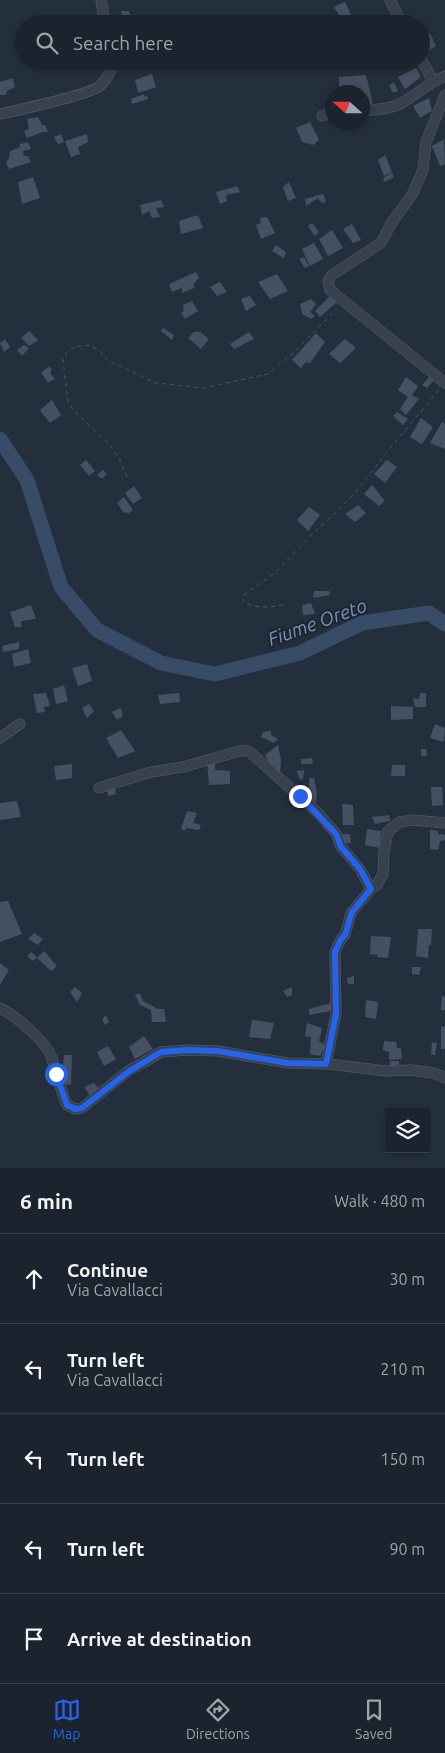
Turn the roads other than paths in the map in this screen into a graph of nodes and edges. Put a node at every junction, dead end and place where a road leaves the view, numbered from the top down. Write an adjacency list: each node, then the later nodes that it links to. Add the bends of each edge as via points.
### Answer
1 (100, 0): 3 (street)
2 (390, 0): 4 (street)
3 (103, 15)
4 (398, 15)
5 (111, 70): 11 (street, via 100,86)
6 (427, 70): 8 (street)
7 (445, 76): 8 (street)
8 (433, 81): 10 (street, via 397,105)
9 (445, 95): 14 (street, via 426,142 423,170 412,195 381,243 332,275 328,282 330,290)
10 (370, 110)
11 (0, 114)
12 (325, 115): 13 (street)
13 (322, 116)
14 (442, 386)
15 (20, 724): 16 (street)
16 (0, 738)
17 (99, 788): 19 (street, via 242,750 250,752 325,821)
18 (445, 823): 19 (street, via 413,820 400,822 388,831 383,874)
19 (371, 889): 21 (street, via 352,912 345,935 335,952 336,1014)
20 (0, 1008): 21 (street, via 28,1028 50,1054 61,1093 67,1105 75,1109 82,1108 128,1072 161,1052 218,1051 287,1063)
21 (326, 1064): 22 (street, via 384,1071 411,1070)
22 (445, 1078)

